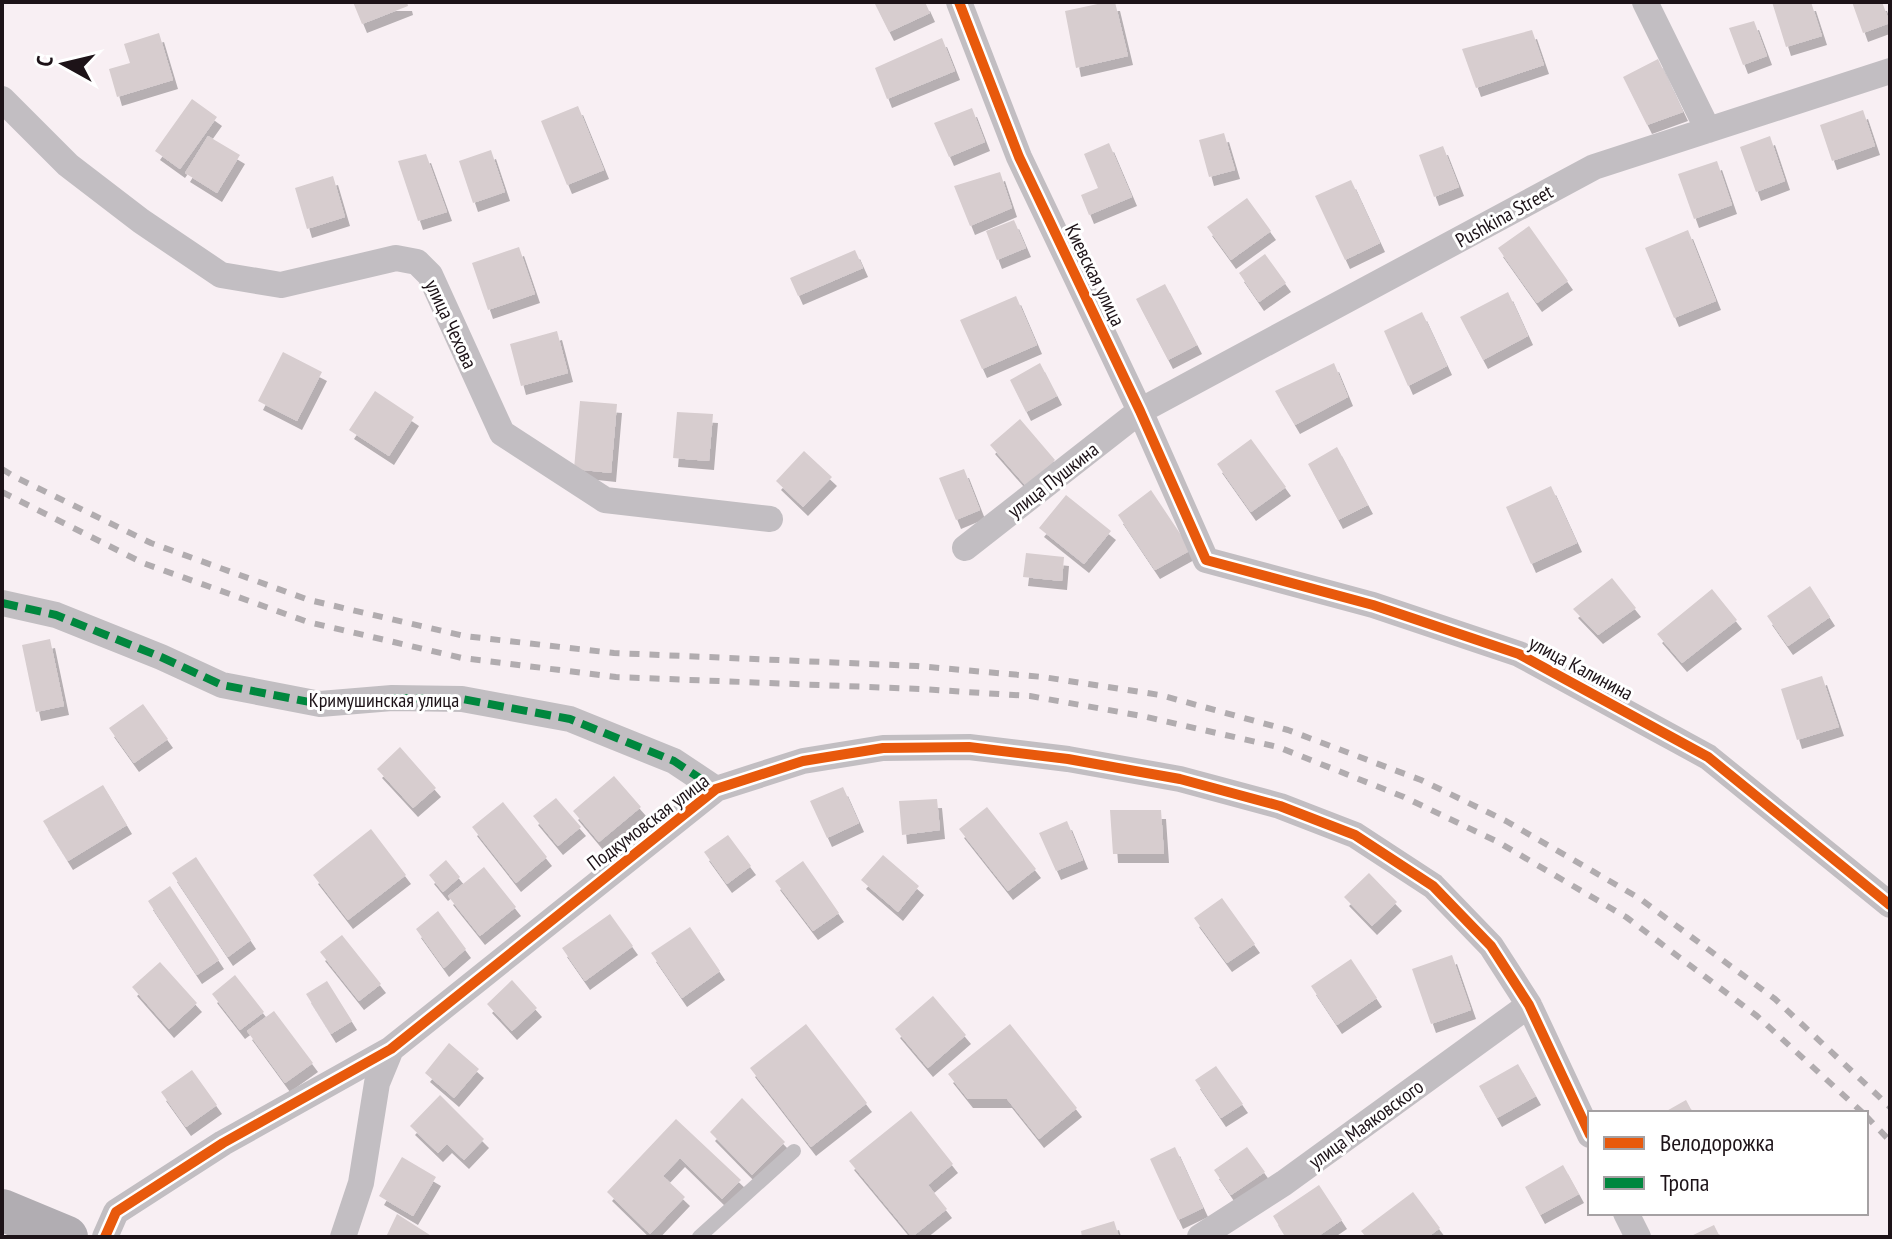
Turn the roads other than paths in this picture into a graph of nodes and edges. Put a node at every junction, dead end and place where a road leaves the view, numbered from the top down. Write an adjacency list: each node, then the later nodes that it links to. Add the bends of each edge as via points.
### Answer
1 (959, 2): 6 (street, Киевская улица, via 1019,157)
2 (1645, 2): 5 (street)
3 (1890, 71): 5 (street, Pushkina Street)
4 (2, 99): 7 (street, улица Чехова, via 68,165 221,275 281,285 396,258 417,262 430,275 502,433 605,500)
5 (1708, 130): 6 (street, Pushkina Street, via 1594,167)
6 (1140, 411): 8 (street, улица Пушкина); 9 (street, Киевская улица)
7 (770, 519)
8 (965, 548)
9 (1206, 560): 12 (street, улица Калинина, via 1373,605 1519,654 1708,757)
10 (2, 603): 11 (street, Кримушинская улица, via 56,615 222,685 320,704 462,699 570,719 674,761)
11 (716, 789): 13 (street, Подкумовская улица, via 803,761 883,748 969,747 1194,783 1280,806 1355,835 1433,886 1491,946); 14 (street, Подкумовская улица)
12 (1890, 905)
13 (1529, 1005): 15 (street, Подкумовская улица); 23 (street, улица Маяковского, via 1284,1183)
14 (391, 1049): 20 (street, Подкумовская улица, via 223,1143 116,1212); 21 (street, via 377,1083 361,1183)
15 (1588, 1131)
16 (794, 1151): 22 (lane)
17 (2, 1210): 19 (main road)
18 (1627, 1215): 24 (street)
19 (67, 1237)
20 (105, 1237)
21 (343, 1237)
22 (699, 1237)
23 (1200, 1237)
24 (1638, 1237)

